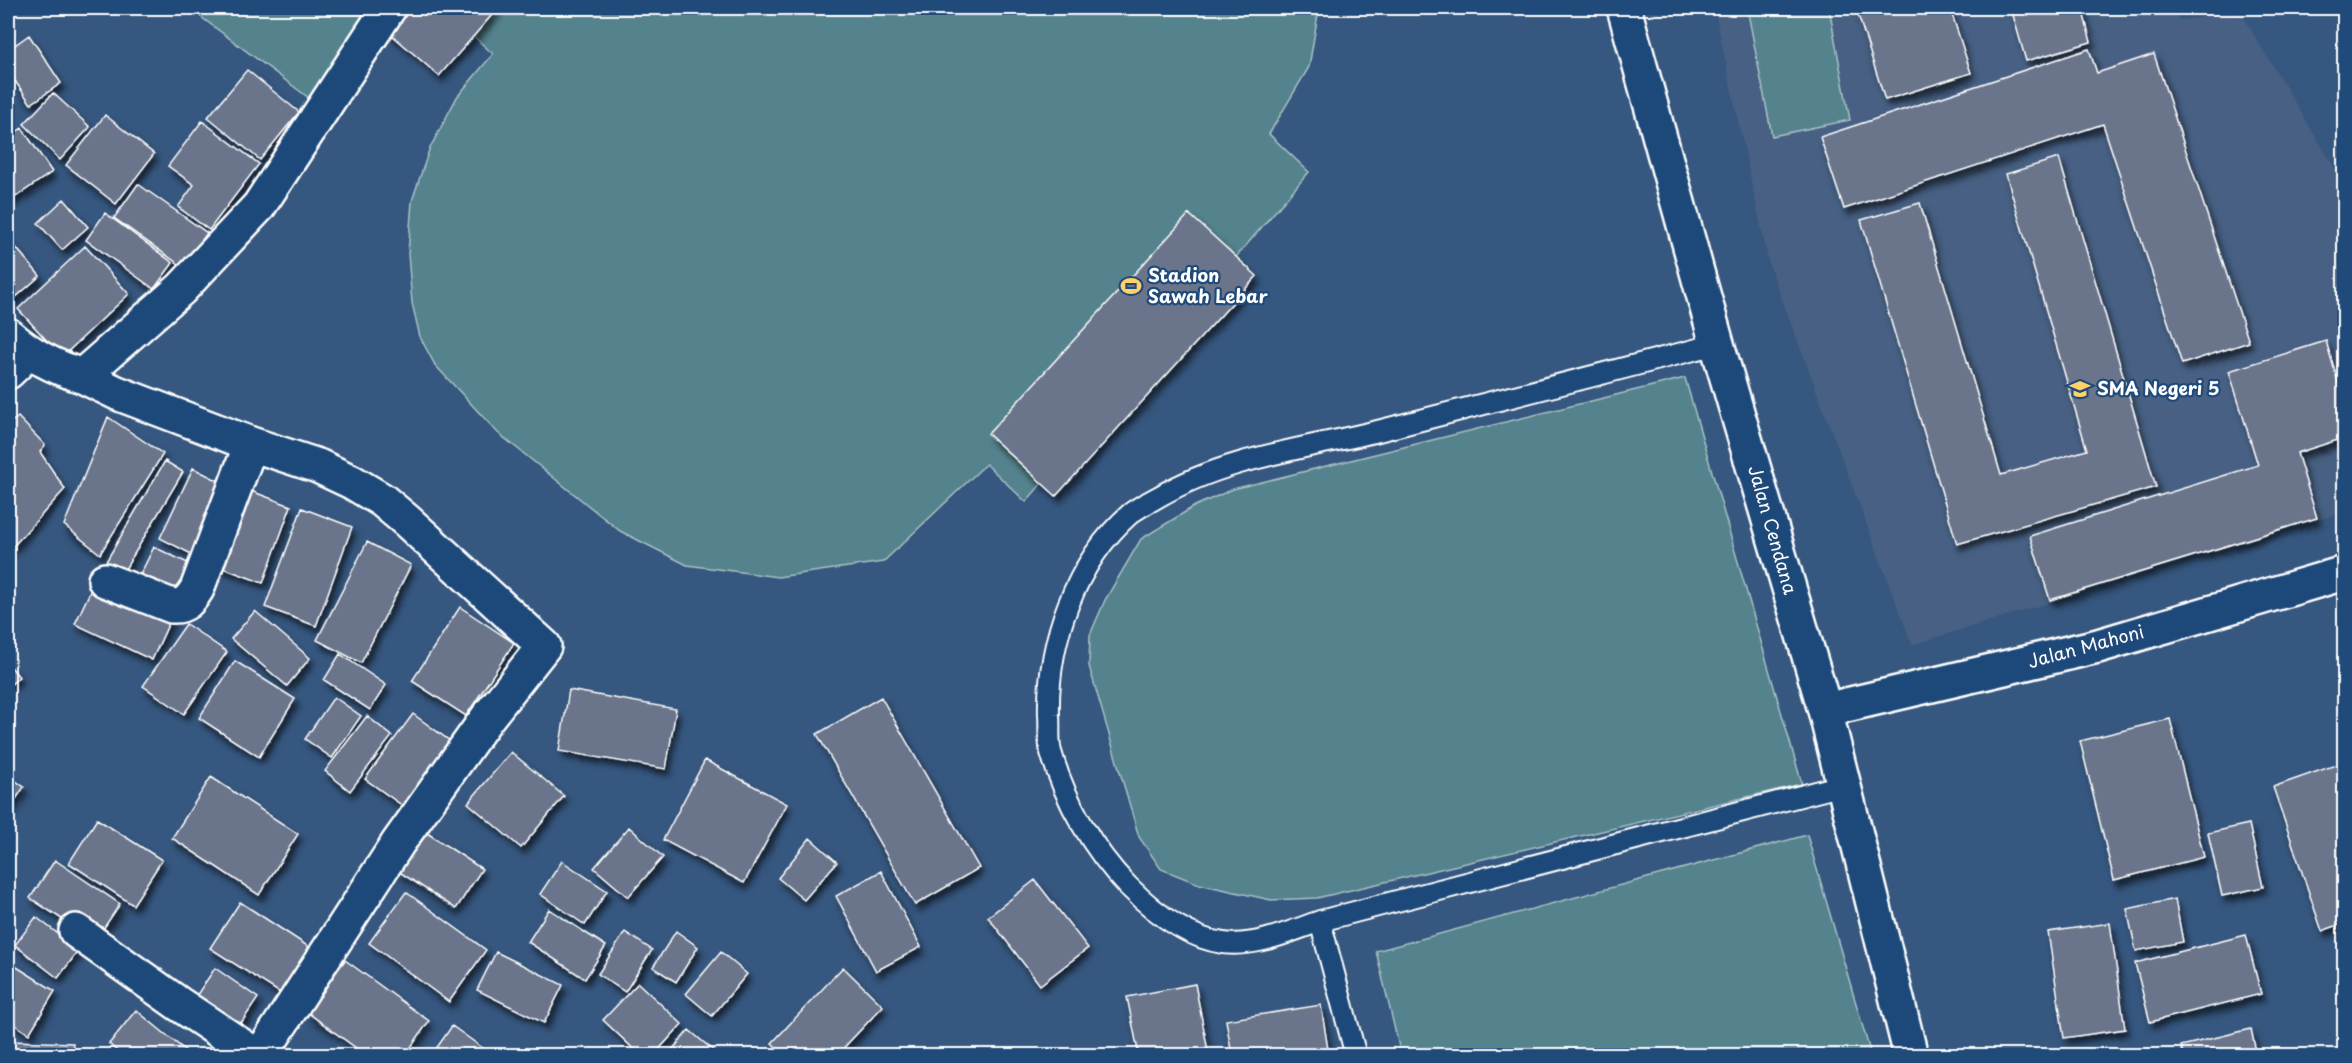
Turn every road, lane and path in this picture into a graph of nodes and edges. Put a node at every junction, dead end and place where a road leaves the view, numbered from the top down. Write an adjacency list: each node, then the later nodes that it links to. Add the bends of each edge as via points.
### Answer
1 (389, 8): 5 (street, via 259,206 181,289)
2 (1624, 8): 3 (street, Jalan Cendana)
3 (1717, 344): 9 (street, Jalan Cendana); 11 (lane, via 1235,464 1177,486 1134,511 1091,559 1064,618 1053,656 1049,699 1050,750 1069,799 1090,837 1109,866 1143,901 1189,932 1222,942 1243,943 1262,941)
4 (14, 353): 5 (street)
5 (82, 376): 6 (street)
6 (251, 444): 8 (street, via 191,599 172,606); 13 (street, via 318,466 382,500 544,646 398,843)
7 (2344, 573): 9 (street, Jalan Mahoni, via 2098,646)
8 (105, 580)
9 (1825, 710): 10 (street, Jalan Cendana)
10 (1843, 785): 11 (lane); 15 (street, Jalan Cendana)
11 (1320, 921): 14 (lane)
12 (76, 932): 13 (street)
13 (258, 1056)
14 (1356, 1056)
15 (1911, 1056)

